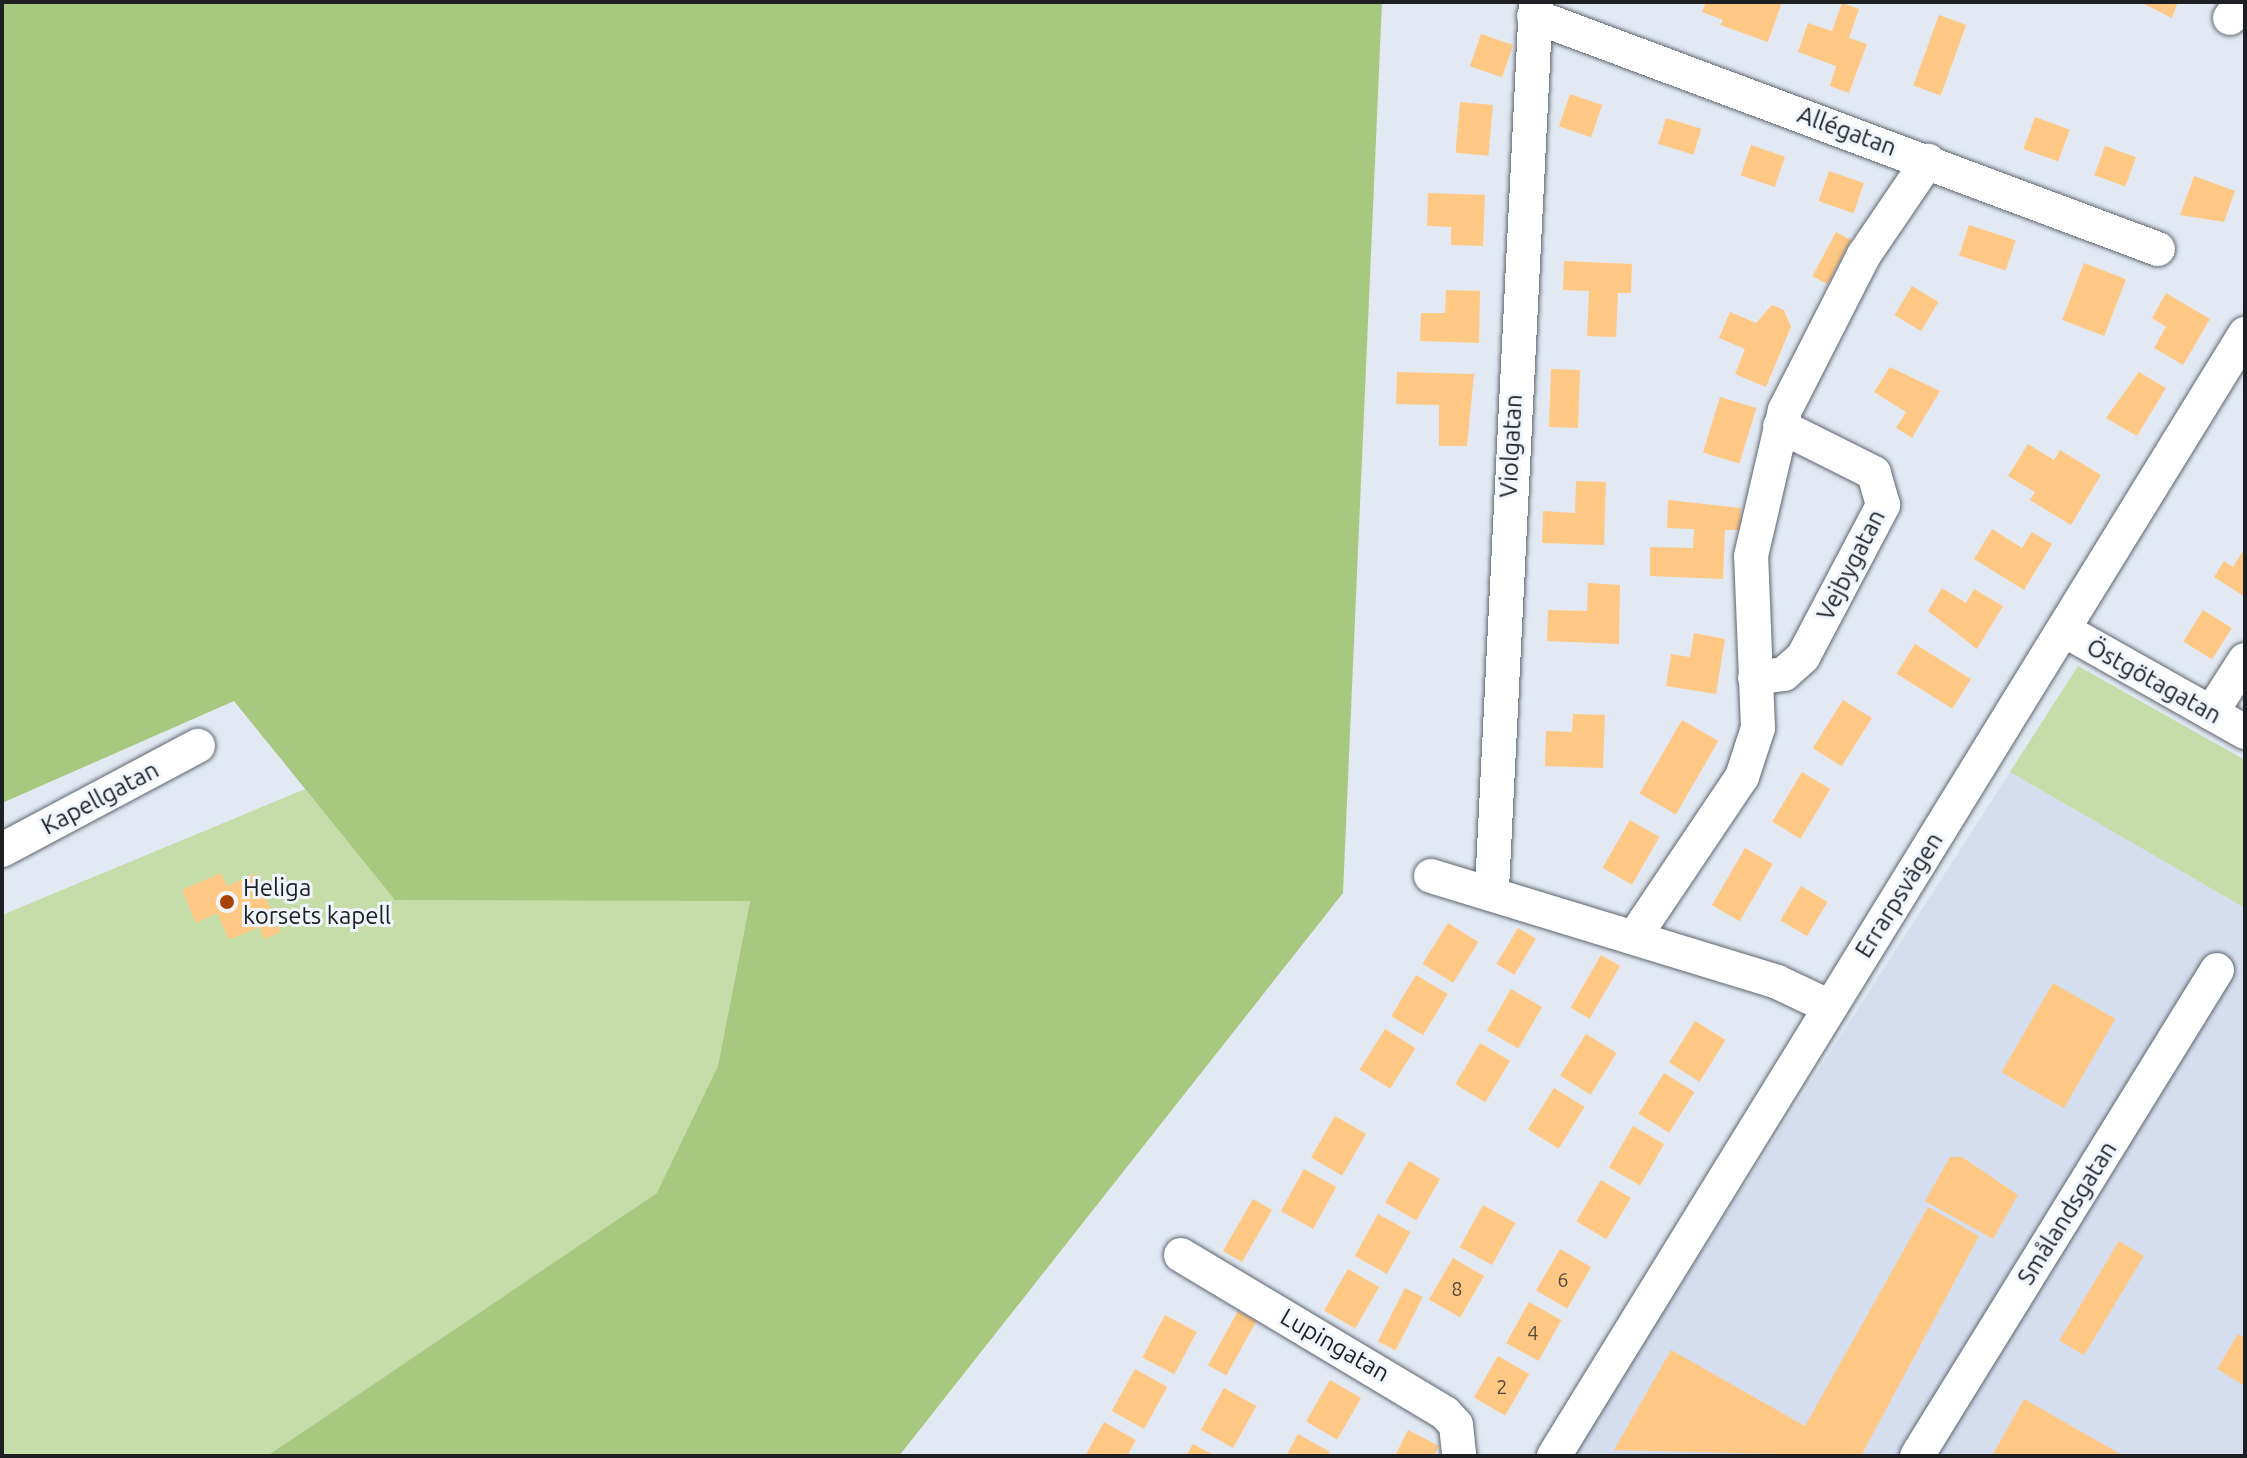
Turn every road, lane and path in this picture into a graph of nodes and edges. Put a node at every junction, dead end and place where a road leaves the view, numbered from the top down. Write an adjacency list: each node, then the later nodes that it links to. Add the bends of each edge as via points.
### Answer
1 (1535, 9): 2 (street, Allégatan); 14 (street, Violgatan)
2 (1928, 161): 3 (street, Allégatan); 5 (street, via 1838,301)
3 (2158, 249)
4 (2245, 334): 6 (street, Errarpsvägen)
5 (1780, 426): 8 (street, via 1751,556); 8 (street, Vejbygatan, via 1874,473 1883,505 1803,657 1784,674)
6 (2064, 630): 9 (street, Östgötagatan); 17 (street, Errarpsvägen)
7 (2245, 660): 9 (street)
8 (1755, 678): 15 (street, via 1758,728 1742,777)
9 (2211, 713): 10 (street, Östgötagatan)
10 (2245, 732)
11 (198, 746): 12 (street, Kapellgatan)
12 (2, 850)
13 (1431, 876): 14 (street)
14 (1492, 889): 15 (street)
15 (1635, 936): 17 (street)
16 (2217, 970): 21 (street, Smålandsgatan)
17 (1830, 1007): 20 (street, Errarpsvägen)
18 (1181, 1255): 19 (street, Lupingatan, via 1445,1413 1456,1425)
19 (1459, 1456)
20 (1554, 1456)
21 (1917, 1456)

